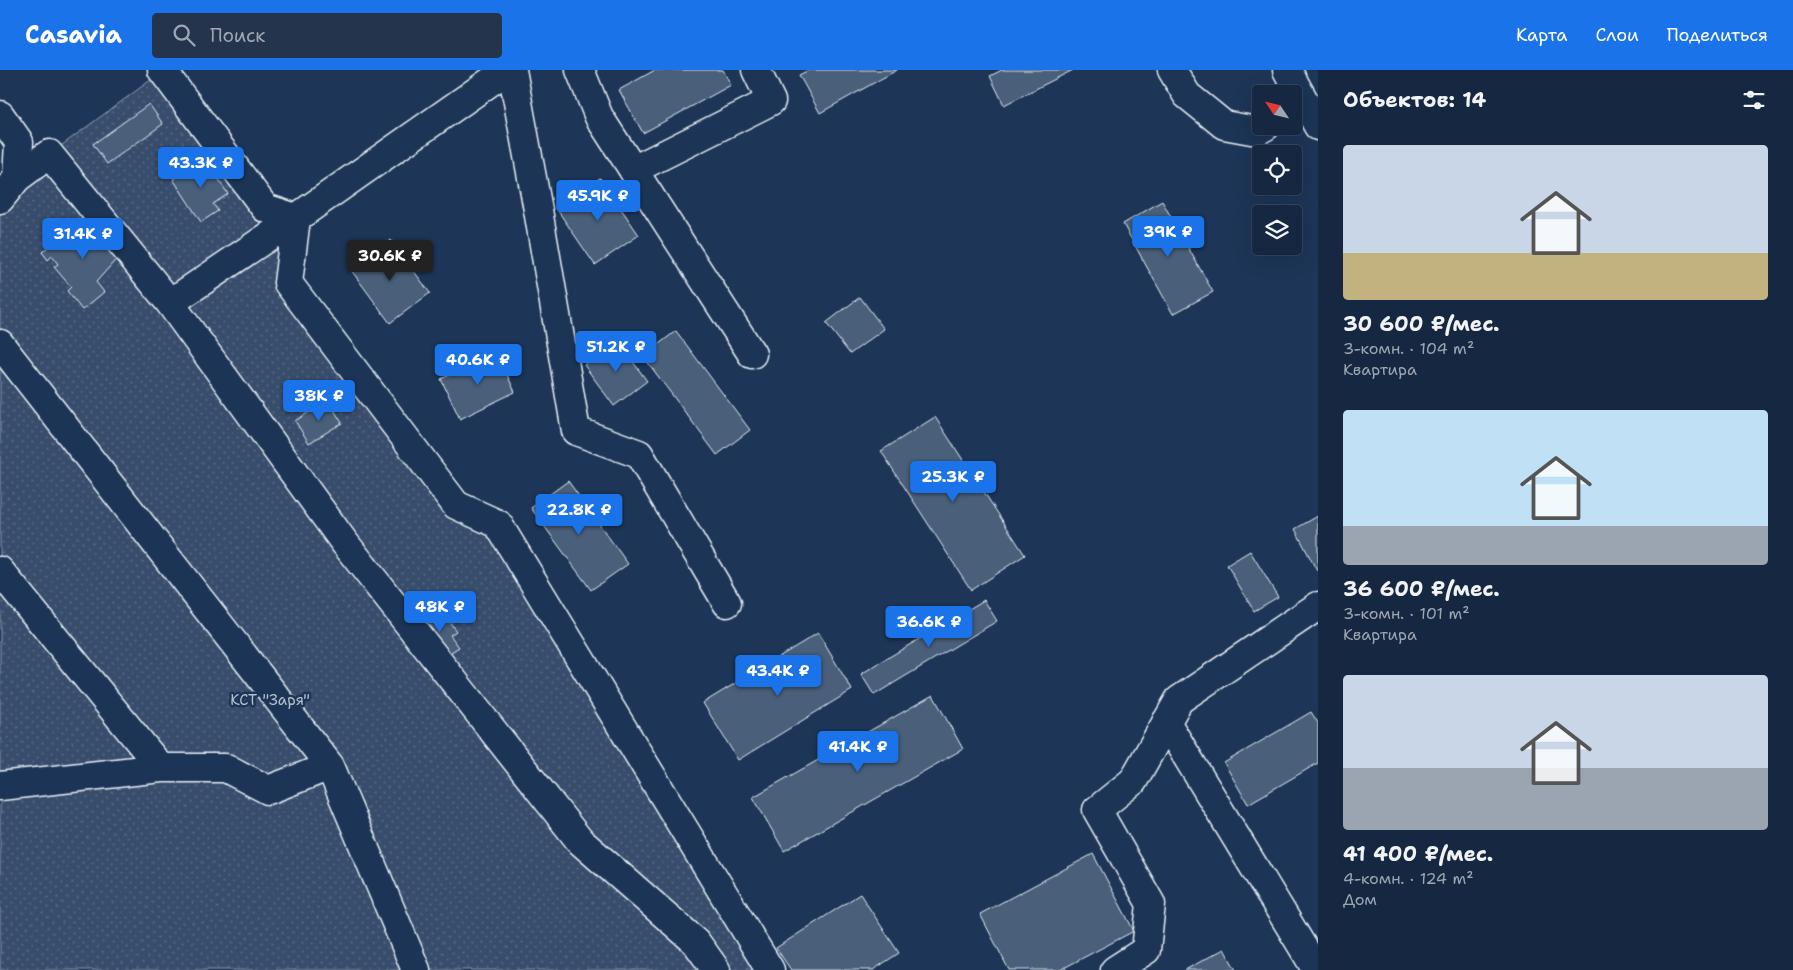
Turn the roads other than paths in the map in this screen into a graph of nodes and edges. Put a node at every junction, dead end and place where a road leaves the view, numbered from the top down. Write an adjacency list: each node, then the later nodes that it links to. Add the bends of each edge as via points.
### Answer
1 (162, 70): 14 (main road, via 264,208)
2 (508, 70): 14 (main road)
3 (512, 70): 19 (main road, via 576,431 639,454)
4 (580, 70): 11 (main road, via 599,118)
5 (756, 70): 11 (main road, via 771,101)
6 (1172, 70): 10 (main road, via 1188,96 1224,125)
7 (1287, 70): 9 (main road)
8 (0, 115): 12 (main road, via 19,142)
9 (1306, 115)
10 (1252, 130)
11 (633, 170): 17 (main road)
12 (17, 178): 13 (main road); 15 (main road, via 49,154)
13 (0, 199)
14 (296, 218): 15 (main road); 28 (main road, via 288,283 456,505 498,524)
15 (170, 303): 27 (main road, via 344,542 580,841 696,942)
16 (0, 344): 22 (main road)
17 (752, 354)
18 (0, 571): 23 (main road)
19 (727, 603)
20 (1318, 606): 21 (main road, via 1179,700)
21 (1166, 722): 25 (main road); 29 (main road, via 1133,781 1097,810 1151,904 1146,950)
22 (330, 766): 23 (main road, via 268,790 226,768); 26 (main road)
23 (161, 768): 24 (main road)
24 (4, 780)
25 (1313, 964)
26 (416, 970)
27 (716, 970)
28 (770, 970)
29 (1115, 970)

